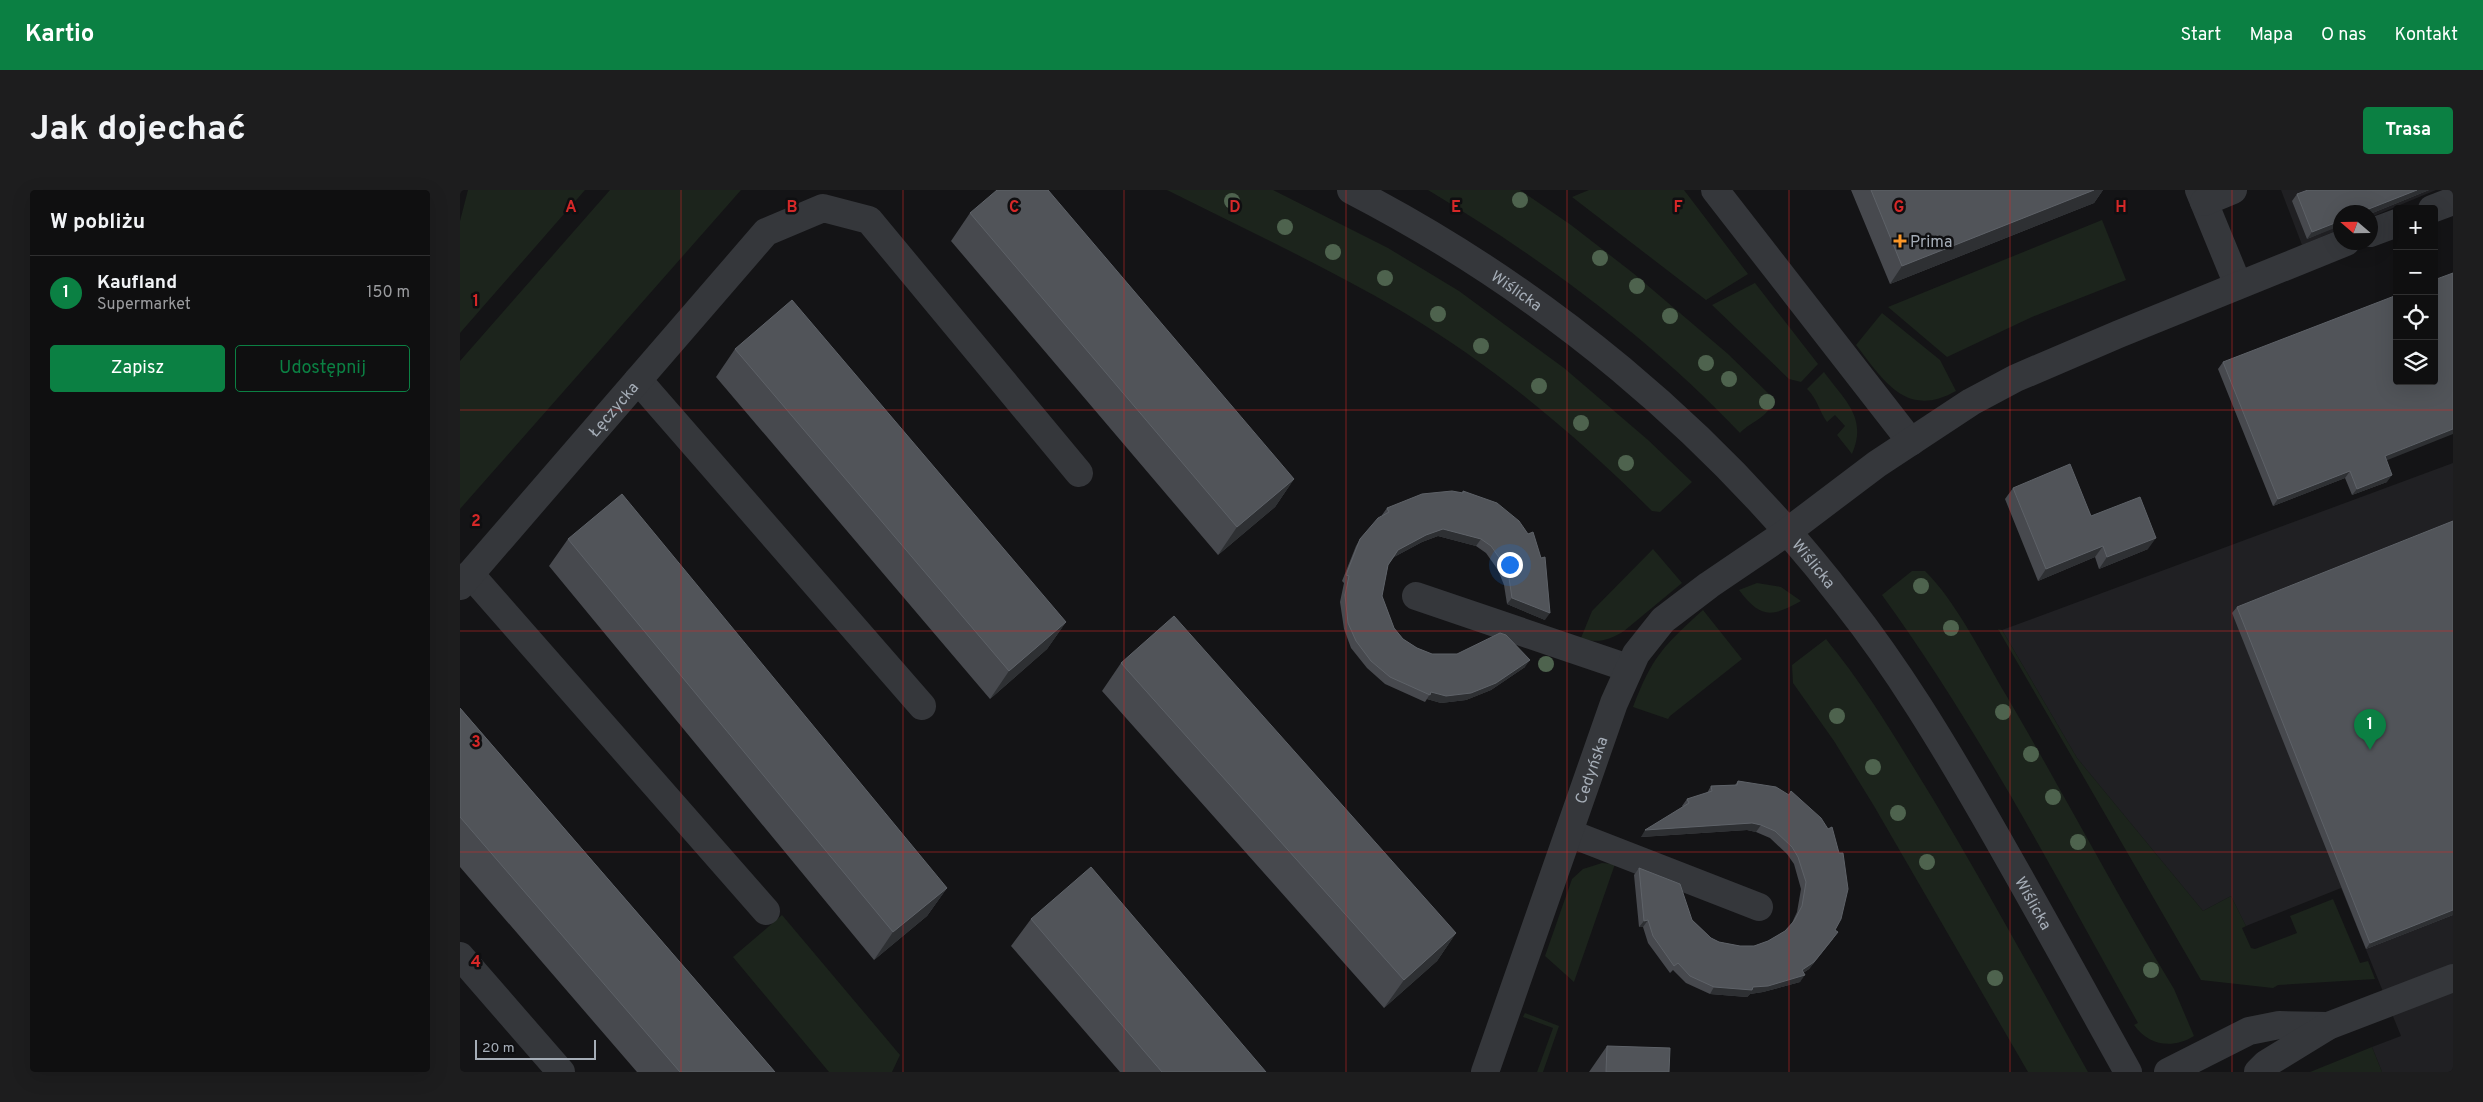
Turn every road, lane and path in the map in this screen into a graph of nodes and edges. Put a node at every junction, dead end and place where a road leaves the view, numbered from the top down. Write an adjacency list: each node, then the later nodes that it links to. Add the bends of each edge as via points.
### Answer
1 (1351, 190): 14 (street, Wiślicka, via 1463,252 1601,351 1708,446)
2 (1715, 190): 12 (street)
3 (2233, 190): 4 (street)
4 (2202, 196): 10 (street)
5 (2453, 200): 6 (street)
6 (2438, 206)
7 (2393, 224): 8 (street)
8 (2378, 230)
9 (2333, 247): 10 (street, Cedyńska)
10 (2238, 285): 12 (street, Cedyńska, via 2016,378 1971,402)
11 (638, 380): 13 (street, Łęczycka, via 766,232 823,208 869,220); 15 (street, Łęczycka); 18 (street)
12 (1911, 442): 14 (street, Cedyńska)
13 (1079, 473)
14 (1787, 532): 17 (street, Cedyńska, via 1663,620 1644,641); 27 (street, Wiślicka, via 1847,603 1910,693 2023,883)
15 (465, 580): 21 (street)
16 (1416, 596): 17 (street)
17 (1628, 668): 19 (street, Cedyńska)
18 (922, 706)
19 (1569, 833): 20 (street); 26 (street, Cedyńska)
20 (1759, 907)
21 (766, 911)
22 (460, 956): 25 (street)
23 (2453, 978): 24 (street)
24 (2328, 1026): 28 (street, via 2279,1025 2249,1031); 29 (street)
25 (562, 1072)
26 (1485, 1072)
27 (2128, 1072)
28 (2168, 1072)
29 (2258, 1072)

